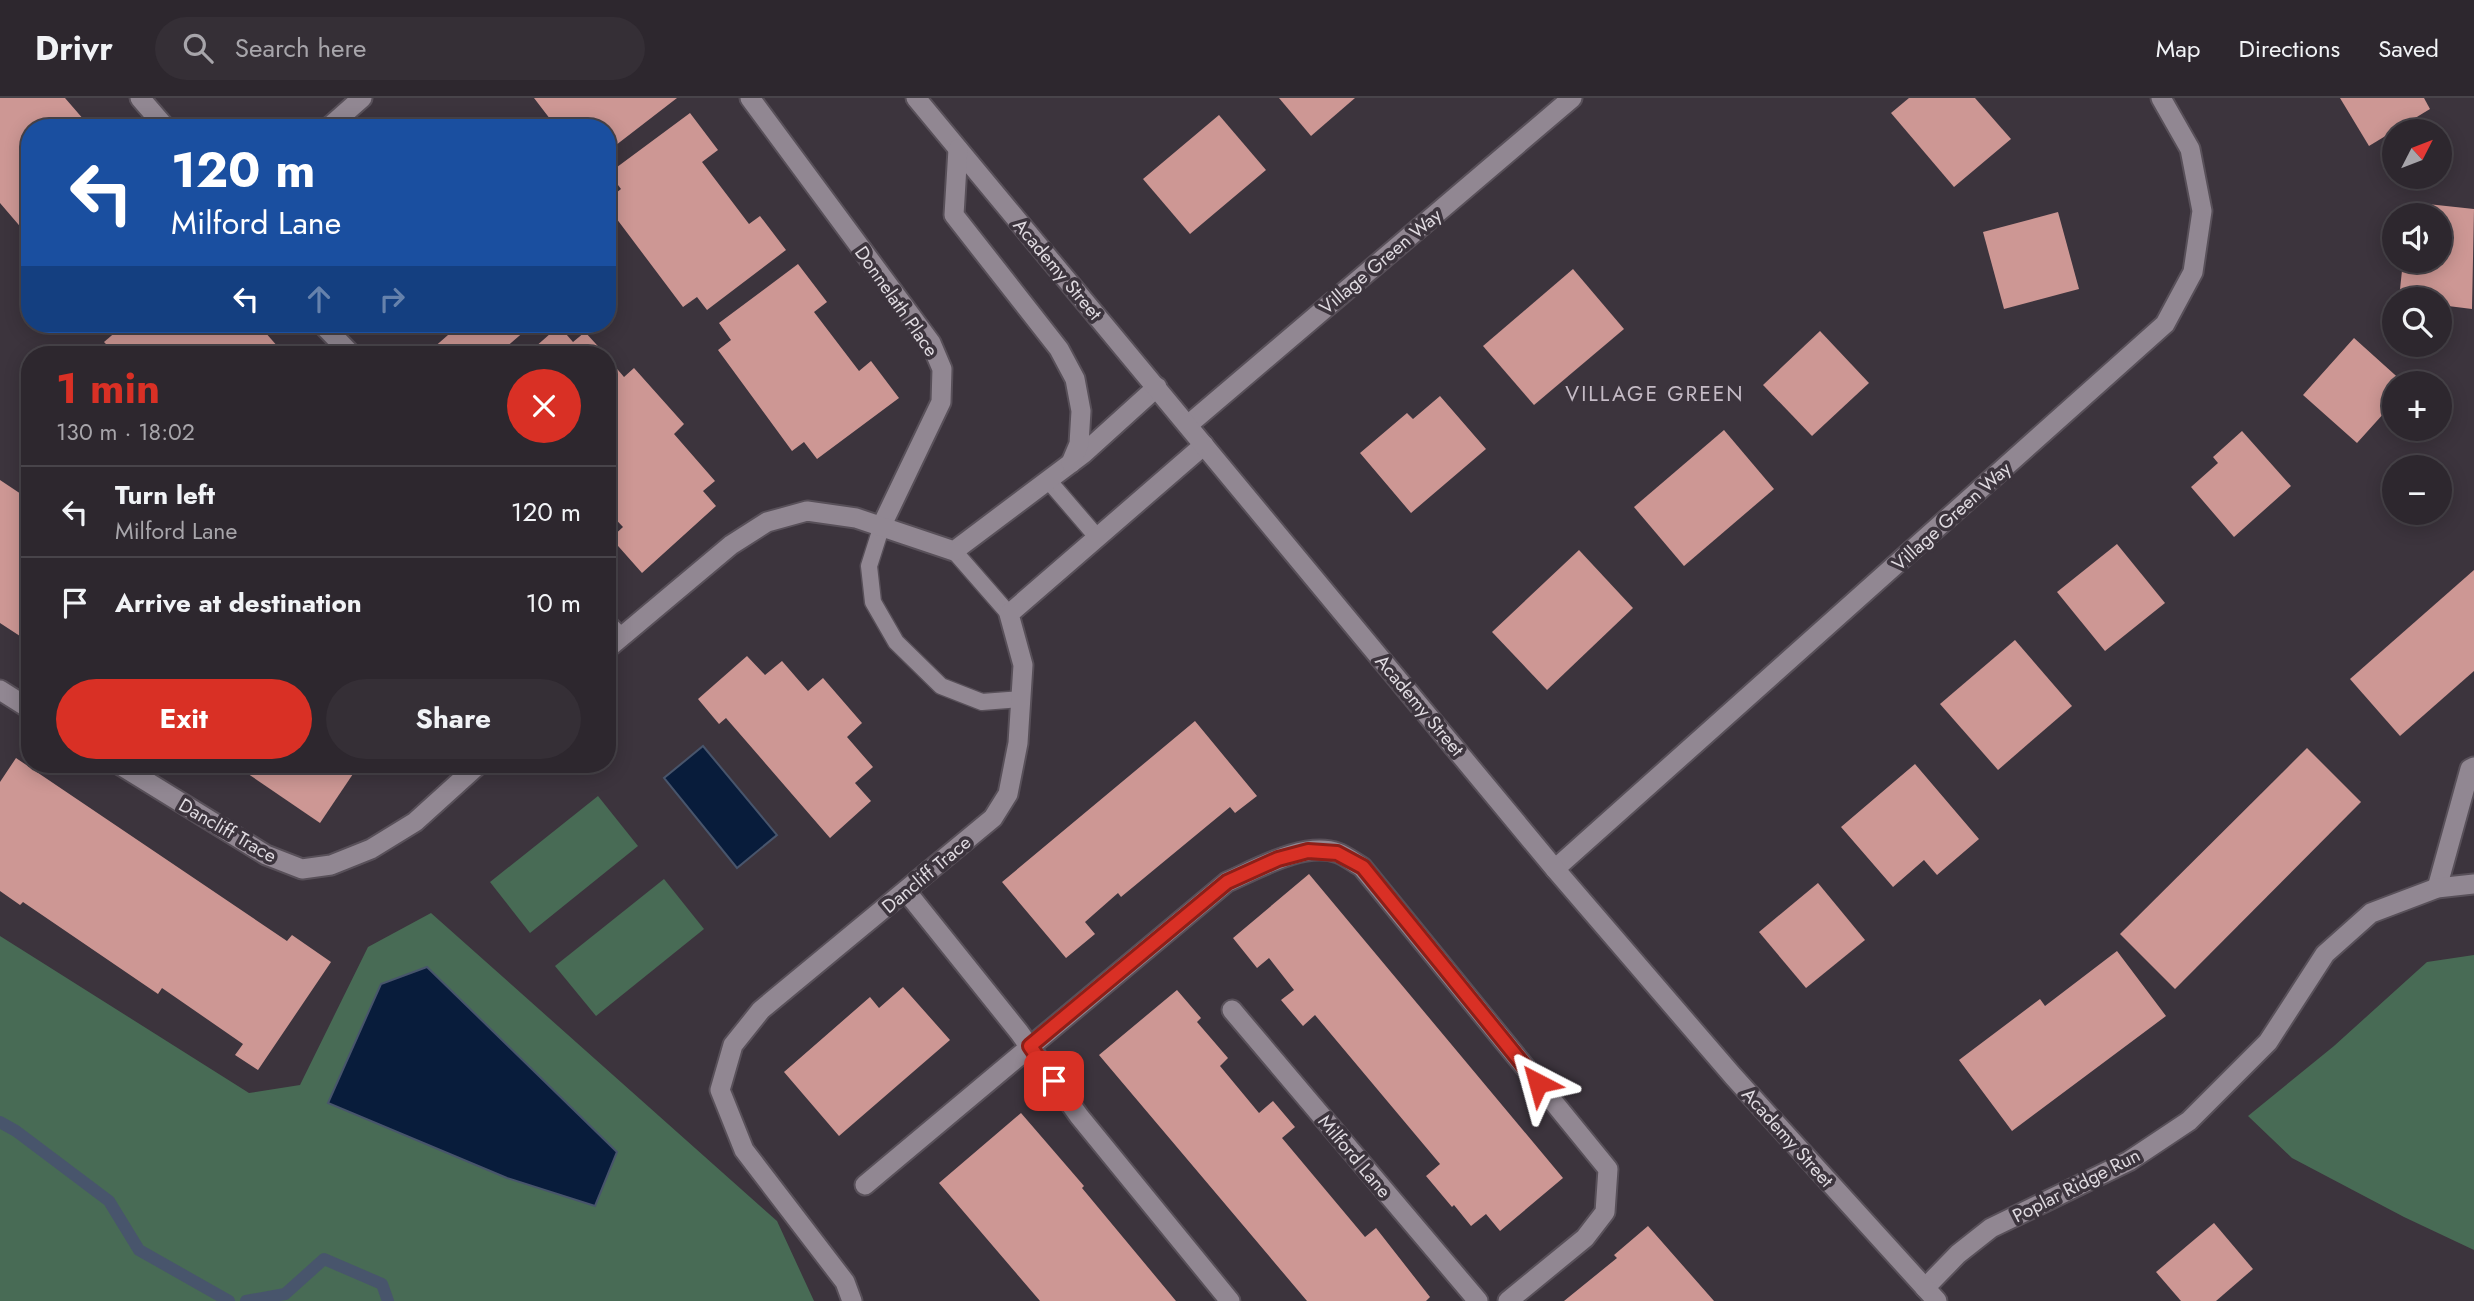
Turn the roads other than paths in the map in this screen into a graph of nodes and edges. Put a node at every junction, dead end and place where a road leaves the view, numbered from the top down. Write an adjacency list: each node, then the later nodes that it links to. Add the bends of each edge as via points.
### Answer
1 (140, 98): 7 (street)
2 (362, 98): 8 (street)
3 (750, 98): 17 (street, Donnelath Place, via 931,343 942,369 941,402)
4 (916, 98): 9 (street, Academy Street)
5 (1572, 98): 13 (street, Village Green Way)
6 (2161, 98): 28 (street, Village Green Way, via 2190,149 2202,211 2193,272 2165,324)
7 (158, 119)
8 (338, 119)
9 (958, 149): 12 (street, Academy Street); 15 (street, via 954,215 1059,349 1075,379 1080,433)
10 (331, 333): 11 (street)
11 (343, 346)
12 (1157, 387): 13 (street, Academy Street); 15 (street)
13 (1188, 425): 14 (street, Academy Street)
14 (1204, 444): 18 (street); 28 (street, Academy Street)
15 (1071, 463): 16 (street)
16 (1048, 480): 18 (lane); 19 (street)
17 (882, 525): 19 (street); 21 (street, via 807,511 767,522); 23 (lane, via 869,566 873,602 896,642 942,686 982,702)
18 (1097, 537): 20 (street)
19 (954, 551): 20 (lane)
20 (1009, 614): 23 (street, Dancliff Trace, via 1023,665)
21 (616, 633)
22 (0, 690): 24 (street)
23 (1021, 699): 31 (street, Dancliff Trace, via 1008,794 993,818)
24 (21, 703)
25 (2474, 766): 30 (street)
26 (133, 773): 27 (street, Dancliff Trace, via 266,855 302,869 331,865 371,849 415,822)
27 (469, 773)
28 (1555, 869): 35 (street, Academy Street, via 1733,1076)
29 (2474, 884): 30 (street, Poplar Ridge Run)
30 (2437, 888): 35 (street, Poplar Ridge Run, via 2371,914 2325,954 2268,1042 2189,1121 2129,1161 1991,1228 1958,1254)
31 (906, 891): 33 (street); 36 (street, Dancliff Trace, via 761,1010 733,1045 720,1090 744,1150 845,1282)
32 (1232, 1010): 38 (street, Milford Lane)
33 (1030, 1046): 34 (street); 37 (street, via 1079,1116); 39 (street, via 1227,882 1308,851 1337,853 1363,867 1608,1169 1605,1212 1585,1238)
34 (865, 1185)
35 (1931, 1295)
36 (852, 1301)
37 (1230, 1301)
38 (1478, 1301)
39 (1508, 1301)

